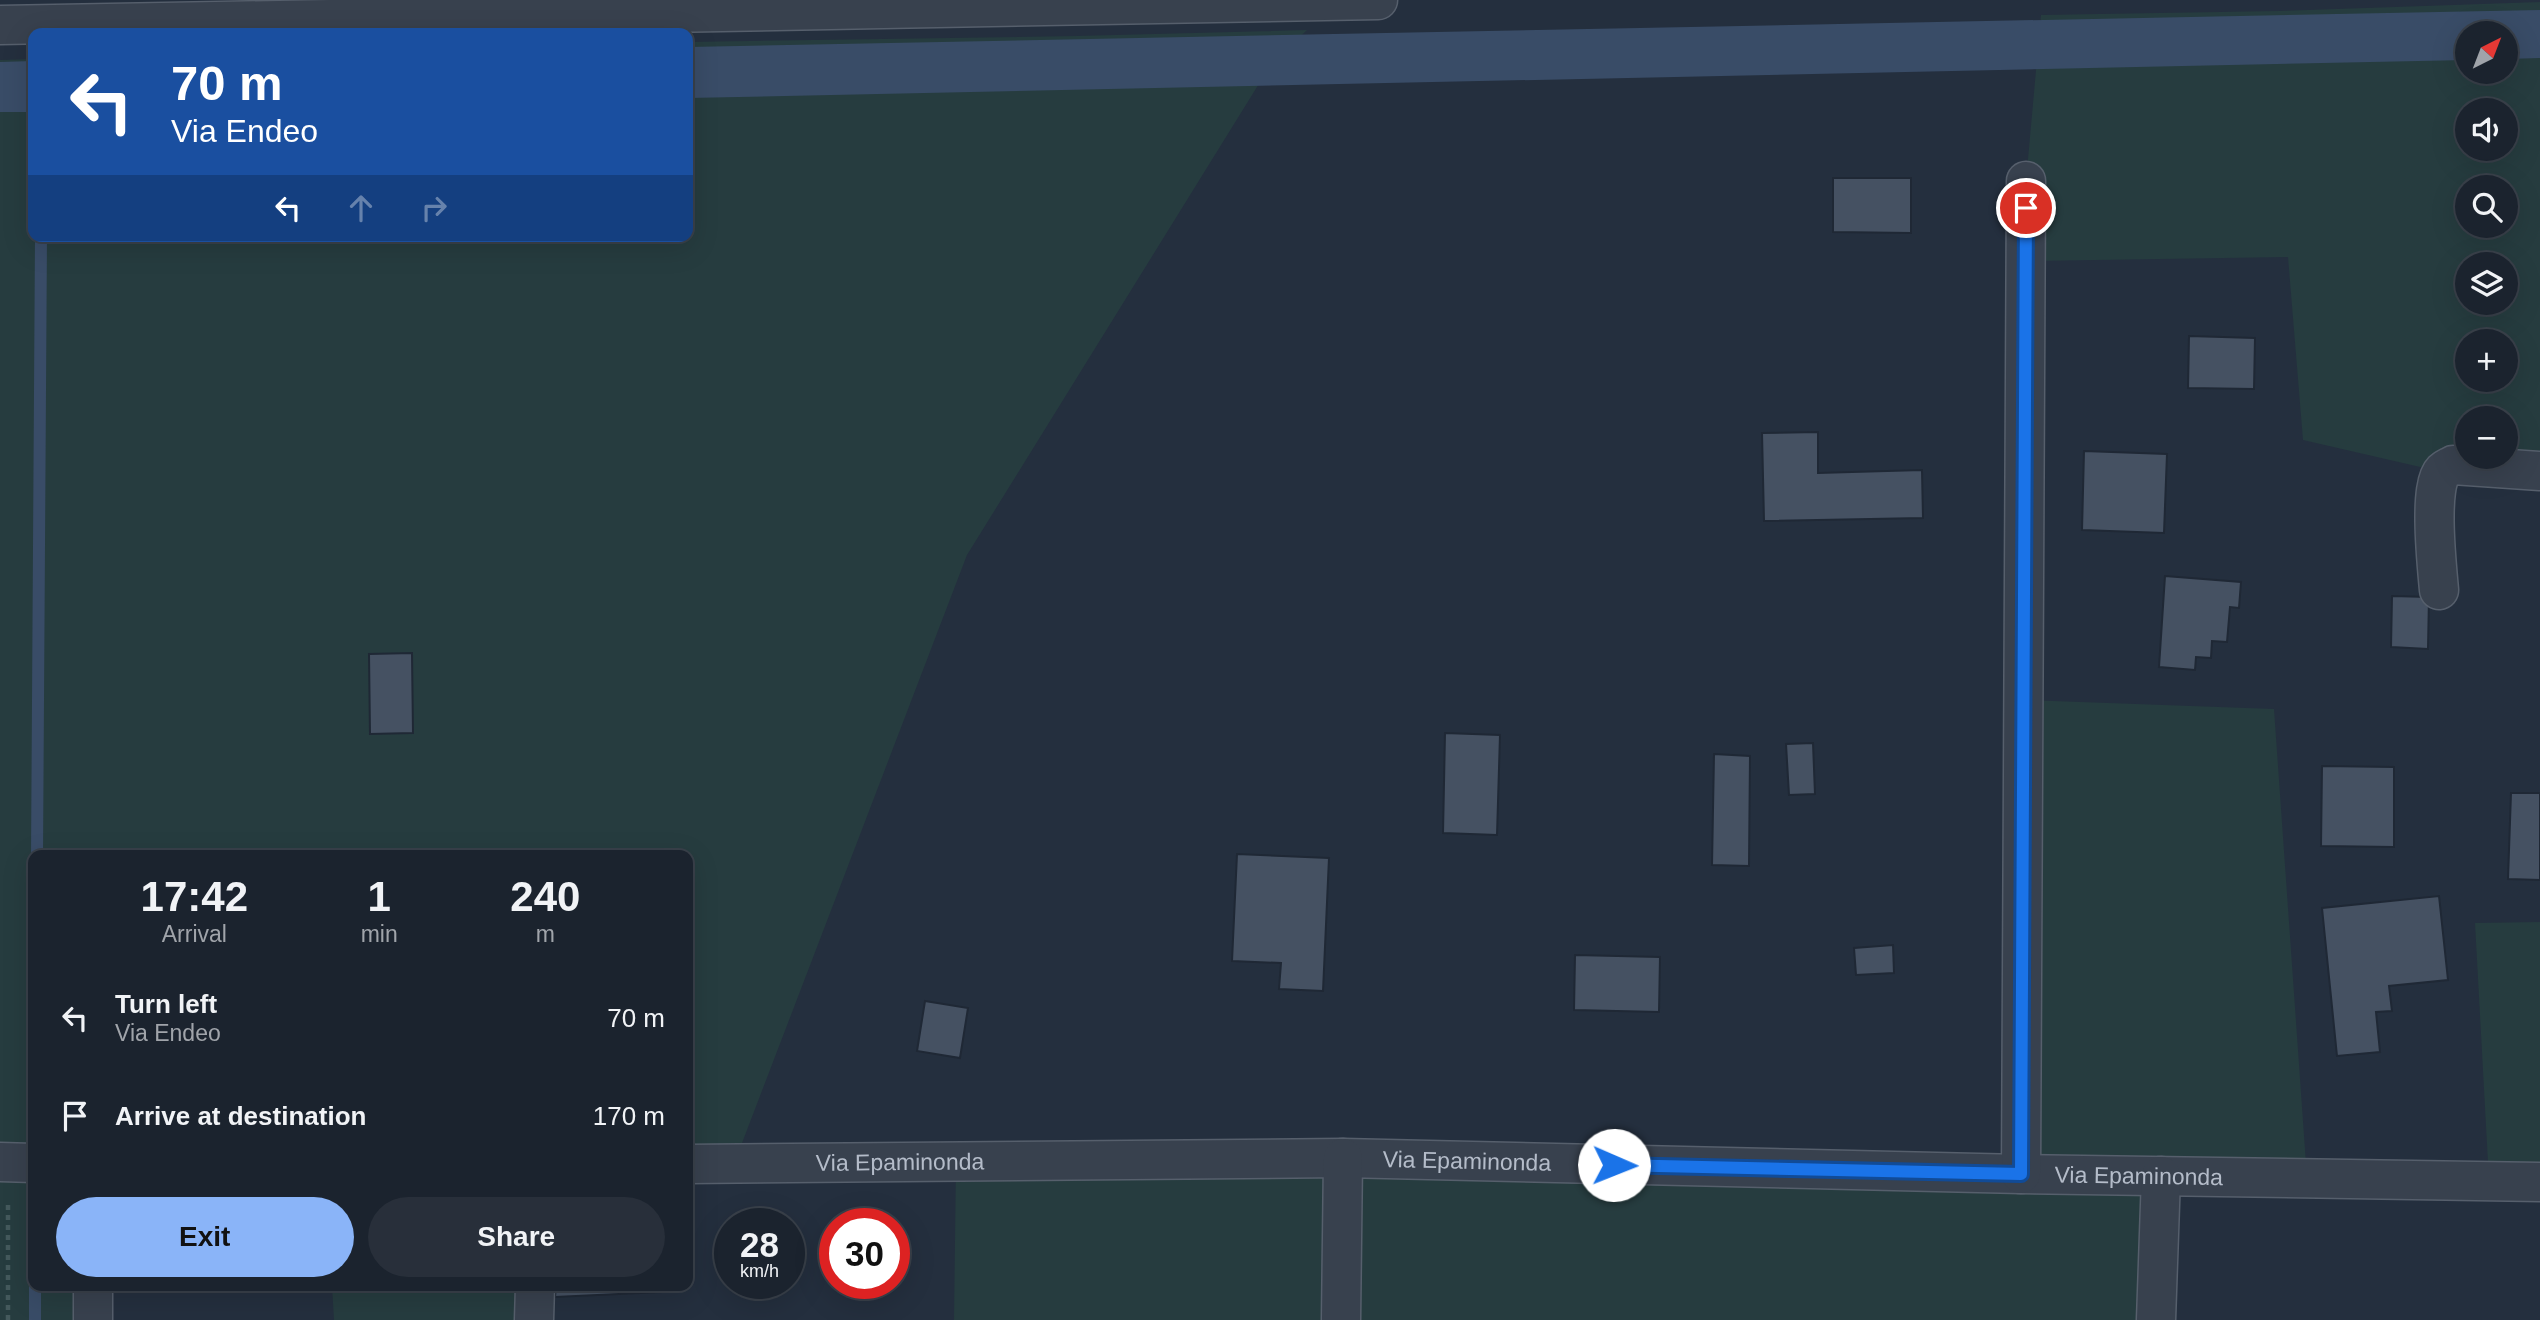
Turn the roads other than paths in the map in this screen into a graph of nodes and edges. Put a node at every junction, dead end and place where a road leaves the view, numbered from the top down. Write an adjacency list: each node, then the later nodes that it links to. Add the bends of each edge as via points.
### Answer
1 (1378, 0): 2 (street)
2 (0, 25)
3 (2026, 181): 8 (street)
4 (2540, 471): 5 (street, via 2453,466 2442,471 2434,504)
5 (2439, 590)
6 (1343, 1158): 7 (street, Via Epaminonda); 8 (street, Via Epaminonda); 15 (street)
7 (693, 1164)
8 (2021, 1174): 9 (street, Via Epaminonda)
9 (2161, 1176): 10 (street, Via Epaminonda); 16 (street)
10 (2540, 1182)
11 (93, 1291): 13 (street)
12 (535, 1291): 14 (street)
13 (93, 1320)
14 (534, 1320)
15 (1341, 1320)
16 (2155, 1320)

